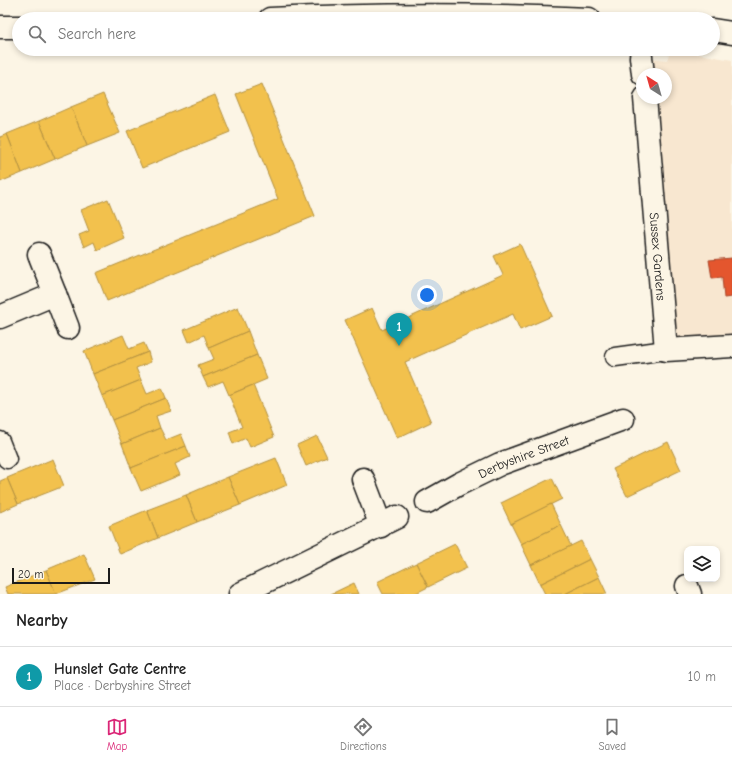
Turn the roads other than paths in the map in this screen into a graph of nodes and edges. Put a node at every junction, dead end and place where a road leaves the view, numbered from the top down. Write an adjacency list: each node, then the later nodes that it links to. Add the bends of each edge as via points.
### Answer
1 (0, 27): 2 (street)
2 (12, 27)
3 (720, 31): 4 (street)
4 (732, 33)
5 (646, 104): 11 (street, Sussex Gardens)
6 (38, 254): 7 (street)
7 (55, 294): 8 (street); 9 (street)
8 (0, 317)
9 (68, 328)
10 (732, 346): 11 (street)
11 (666, 350): 12 (lane)
12 (615, 357)
13 (623, 420): 17 (street, Derbyshire Street, via 500,464)
14 (0, 441): 15 (lane)
15 (7, 459)
16 (363, 479): 18 (street, via 389,522)
17 (427, 502)
18 (240, 594)

